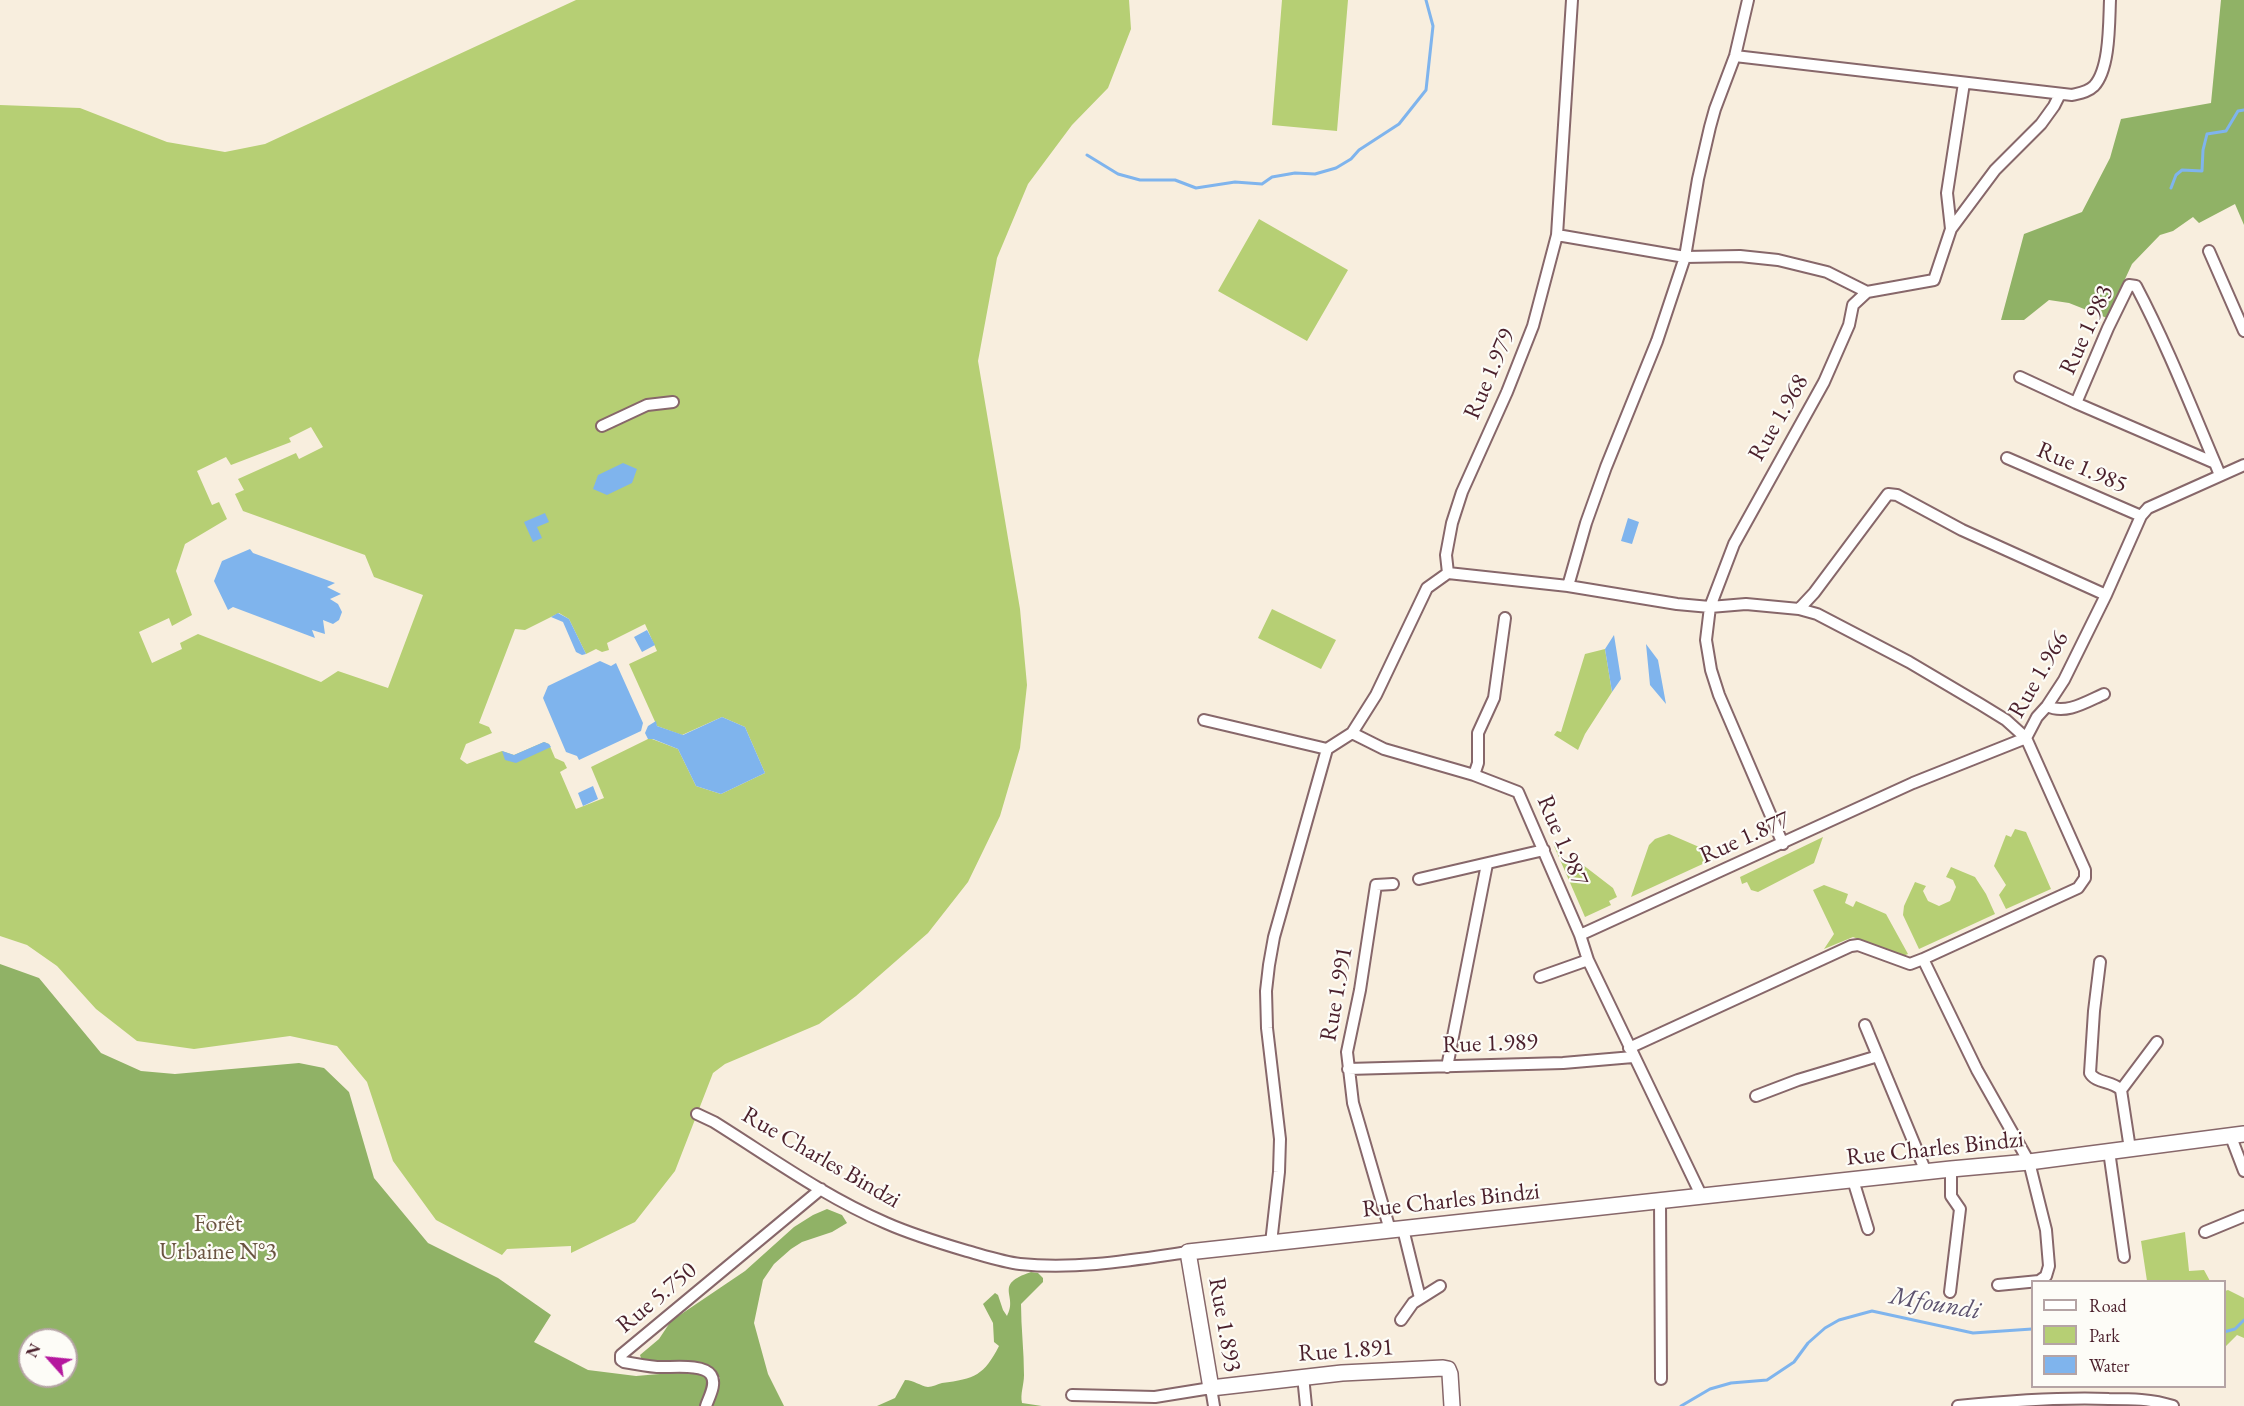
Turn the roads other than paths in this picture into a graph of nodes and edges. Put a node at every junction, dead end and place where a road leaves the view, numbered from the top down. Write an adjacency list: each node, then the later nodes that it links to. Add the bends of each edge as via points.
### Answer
1 (1572, 0): 8 (street, Rue 1.979)
2 (1748, 0): 4 (street)
3 (2110, 0): 6 (street, via 2101,77 2083,93)
4 (1735, 56): 5 (street); 10 (street, via 1710,127)
5 (1964, 83): 6 (street); 7 (street, via 1947,194)
6 (2060, 93): 7 (street, via 2041,124 1995,170)
7 (1951, 229): 11 (street, via 1934,280)
8 (1557, 235): 10 (street); 22 (street, Rue 1.979, via 1533,326 1452,523 1446,555)
9 (2209, 251): 12 (street)
10 (1685, 257): 11 (street, via 1778,260 1827,272); 23 (street, via 1657,341 1586,523)
11 (1867, 292): 25 (street, Rue 1.968, via 1853,305 1850,325 1824,382 1734,544)
12 (2244, 332)
13 (2020, 377): 15 (street)
14 (673, 402): 16 (street, via 647,405)
15 (2076, 403): 18 (street, Rue 1.983); 18 (street, Rue 1.983, via 2125,291 2129,285 2136,286)
16 (602, 426)
17 (2007, 458): 21 (street, Rue 1.985)
18 (2216, 463): 20 (street, Rue 1.983)
19 (2244, 465): 20 (street)
20 (2220, 475): 21 (street, via 2148,508)
21 (2141, 516): 24 (street, Rue 1.966)
22 (1448, 573): 23 (street, Rue 1.966); 31 (street, via 1427,588 1376,695)
23 (1568, 586): 25 (street, Rue 1.966)
24 (2106, 595): 26 (street, via 1888,494); 29 (street, Rue 1.966)
25 (1710, 607): 26 (street, Rue 1.966, via 1746,604); 35 (street, Rue 1.968, via 1706,640 1711,670)
26 (1799, 609): 32 (street, Rue 1.966, via 1817,614 1909,662 2006,720)
27 (1505, 618): 34 (street, via 1494,698 1478,733)
28 (2104, 694): 29 (street, via 2065,710)
29 (2047, 706): 32 (street, Rue 1.966)
30 (1204, 720): 33 (street)
31 (1352, 733): 33 (street); 34 (street, Rue 1.987, via 1384,749)
32 (2026, 738): 35 (street, Rue 1.877, via 1913,783); 41 (street, via 2085,870 2084,882)
33 (1327, 749): 69 (street, via 1274,937 1266,991 1280,1139)
34 (1474, 776): 36 (street, Rue 1.987, via 1518,792)
35 (1783, 844): 40 (street, Rue 1.877)
36 (1544, 850): 37 (street); 40 (street, Rue 1.987)
37 (1487, 864): 38 (street); 49 (street)
38 (1419, 879)
39 (1393, 884): 50 (street, Rue 1.991, via 1376,885 1347,1052)
40 (1580, 935): 42 (street)
41 (1923, 959): 47 (street, via 1910,964 1851,946); 57 (street, via 1977,1070)
42 (1588, 960): 44 (street); 47 (street)
43 (2100, 962): 51 (street, via 2090,1073 2094,1079)
44 (1540, 977)
45 (1865, 1025): 48 (street)
46 (2157, 1042): 51 (street)
47 (1631, 1053): 49 (street, Rue 1.989, via 1563,1063); 63 (street)
48 (1878, 1056): 52 (street); 60 (street)
49 (1447, 1067): 50 (street, Rue 1.989)
50 (1348, 1069): 66 (street, Rue 1.991, via 1353,1103)
51 (2121, 1090): 55 (street)
52 (1756, 1096)
53 (696, 1114): 62 (street, Rue Charles Bindzi)
54 (2237, 1136): 55 (street, Rue Charles Bindzi); 59 (street)
55 (2130, 1149): 56 (street, Rue Charles Bindzi)
56 (2109, 1151): 57 (street, Rue Charles Bindzi); 71 (street)
57 (2029, 1162): 58 (street, Rue Charles Bindzi); 72 (street, via 2046,1230 2049,1266)
58 (1951, 1169): 60 (street, Rue Charles Bindzi); 76 (street, via 1952,1196 1960,1209)
59 (2244, 1171)
60 (1926, 1172): 61 (street, Rue Charles Bindzi)
61 (1853, 1180): 63 (street, Rue Charles Bindzi); 67 (street)
62 (821, 1189): 70 (street, Rue Charles Bindzi, via 928,1240 1020,1264 1104,1263); 83 (street, Rue 5.750, via 621,1355 624,1362 706,1370 711,1374 713,1387)
63 (1702, 1197): 64 (street, Rue Charles Bindzi)
64 (1660, 1200): 66 (street, Rue Charles Bindzi); 80 (street)
65 (2244, 1216): 68 (street)
66 (1396, 1229): 69 (street, Rue Charles Bindzi); 77 (street, Rue 1.991)
67 (1868, 1229)
68 (2205, 1232)
69 (1271, 1243): 70 (street, Rue Charles Bindzi)
70 (1188, 1252): 81 (street, Rue 1.893)
71 (2124, 1257)
72 (2040, 1280)
73 (2031, 1282): 74 (street)
74 (1998, 1285)
75 (1440, 1286): 77 (street)
76 (1950, 1292)
77 (1420, 1298): 78 (street)
78 (1401, 1320)
79 (1303, 1376): 81 (street, Rue 1.891); 85 (street); 86 (street, Rue 1.891, via 1448,1369)
80 (1661, 1379)
81 (1211, 1388): 82 (street, via 1155,1397); 84 (street, Rue 1.893)
82 (1072, 1395)
83 (706, 1406)
84 (1214, 1406)
85 (1306, 1406)
86 (1452, 1406)
87 (1958, 1406): 88 (street, via 2081,1398 2147,1400)
88 (2173, 1406)

